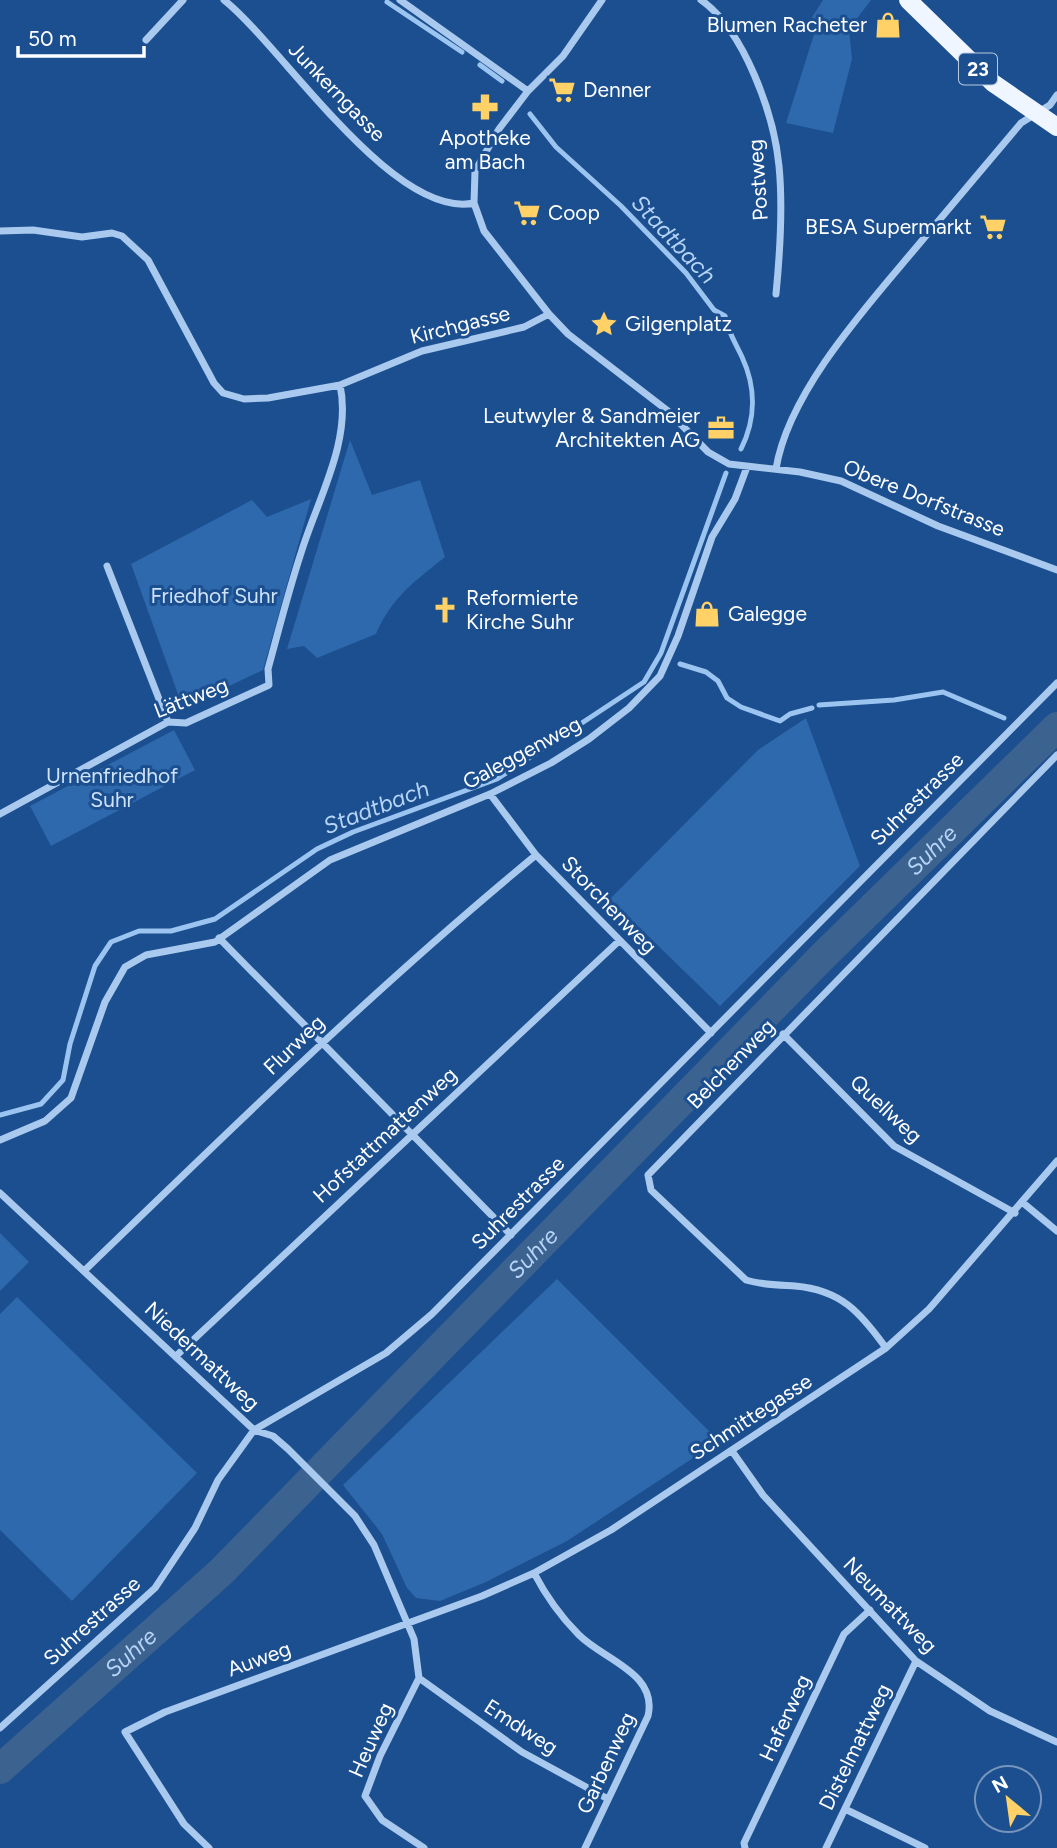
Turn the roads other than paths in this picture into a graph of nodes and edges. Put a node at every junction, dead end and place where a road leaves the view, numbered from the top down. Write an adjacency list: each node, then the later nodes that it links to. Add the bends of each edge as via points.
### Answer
1 (183, 0): 7 (street)
2 (224, 0): 12 (street, Junkerngasse, via 355,142 434,199 449,205)
3 (400, 0): 8 (street)
4 (602, 0): 8 (street, Obere Dorfstrasse, via 563,56)
5 (701, 0): 14 (street, Postweg, via 736,36 774,132 779,167)
6 (908, 0): 10 (main road, 23, via 993,83)
7 (146, 40)
8 (528, 91): 12 (street, Obere Dorfstrasse, via 475,171)
9 (1057, 95): 10 (street)
10 (1036, 114): 11 (main road, 23); 18 (street, via 1021,123 848,329 795,417)
11 (1057, 127)
12 (474, 203): 15 (street, Obere Dorfstrasse, via 484,231)
13 (0, 231): 16 (street, Kirchgasse, via 82,237 112,233 133,244 148,260 214,383 231,397 268,398)
14 (776, 294)
15 (549, 314): 16 (street, Kirchgasse, via 524,327 422,351); 17 (street, Obere Dorfstrasse, via 568,334 662,406 708,452 729,464)
16 (341, 385): 22 (street, Lättweg, via 339,444 298,563 268,669 269,685 186,723)
17 (747, 467): 18 (street, Obere Dorfstrasse); 24 (street, Galeggenweg, via 735,499 712,537 660,676 589,739)
18 (776, 469): 20 (street, Obere Dorfstrasse, via 841,481 938,526)
19 (107, 566): 22 (street)
20 (1057, 570)
21 (1057, 683): 29 (street, Suhrestrasse)
22 (168, 722): 25 (street, Lättweg)
23 (1057, 755): 30 (street, Belchenweg)
24 (490, 794): 26 (street, Storchenweg); 27 (street, Galeggenweg, via 330,860)
25 (0, 814)
26 (536, 855): 28 (street, Storchenweg); 31 (street, Flurweg, via 434,939)
27 (219, 938): 31 (street); 33 (street, Galeggenweg, via 146,955 125,967 105,1002 71,1098 45,1121)
28 (619, 940): 29 (street, Storchenweg); 32 (street, Hofstattmattenweg)
29 (711, 1033): 39 (street, Suhrestrasse)
30 (783, 1034): 37 (street, Quellweg, via 894,1146); 41 (street, Belchenweg, via 648,1175 648,1182 746,1280 830,1292 862,1317)
31 (321, 1043): 32 (street); 40 (street, Flurweg)
32 (411, 1134): 39 (street); 42 (street, Hofstattmattenweg)
33 (0, 1140)
34 (1057, 1161): 36 (street, Schmittegasse)
35 (0, 1193): 40 (street, Niedermattweg)
36 (1022, 1202): 37 (street, Schmittegasse); 38 (street)
37 (1015, 1213): 41 (street, Schmittegasse, via 929,1309)
38 (1057, 1231)
39 (511, 1235): 43 (street, Suhrestrasse, via 386,1353)
40 (85, 1270): 42 (street, Niedermattweg)
41 (886, 1348): 44 (street, Schmittegasse)
42 (176, 1356): 43 (street, Niedermattweg)
43 (254, 1430): 47 (street, Niedermattweg, via 272,1436 355,1516 374,1545); 50 (street, Suhrestrasse, via 218,1480 195,1528 155,1588)
44 (732, 1451): 45 (street, Schmittegasse, via 611,1530); 46 (street, Neumattweg, via 763,1495)
45 (534, 1573): 47 (street, Schmittegasse); 52 (street, Garbenweg, via 546,1596 579,1636 631,1672 649,1693 648,1716)
46 (870, 1610): 48 (street, Neumattweg); 57 (street, Haferweg, via 844,1634)
47 (407, 1623): 49 (street); 54 (street, Auweg, via 125,1732 184,1824)
48 (916, 1661): 51 (street, Neumattweg, via 990,1711); 53 (street, Distelmattweg)
49 (419, 1678): 52 (street, Emdweg, via 522,1752); 55 (street, Heuweg, via 365,1796 382,1820)
50 (0, 1728)
51 (1057, 1742)
52 (608, 1799): 56 (street, Garbenweg)
53 (845, 1809): 58 (street, Distelmattweg); 59 (street)
54 (209, 1848)
55 (424, 1848)
56 (585, 1848)
57 (745, 1848)
58 (826, 1848)
59 (925, 1848)

